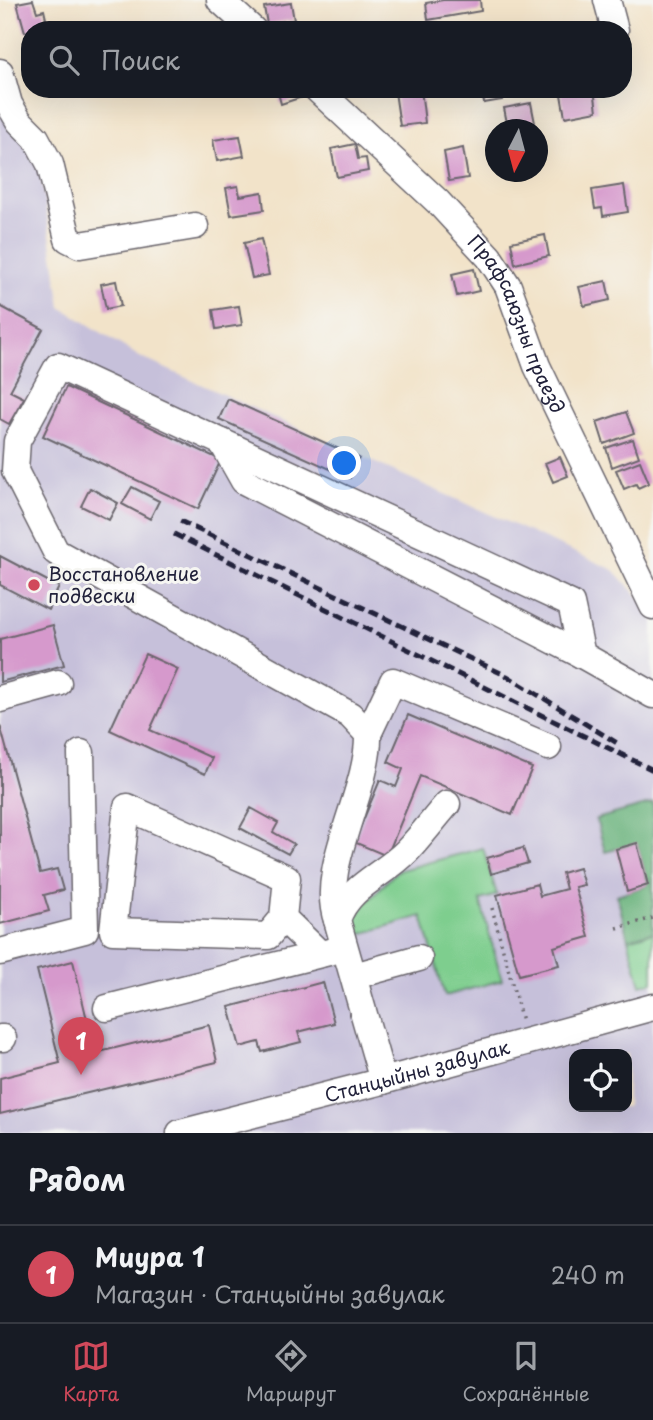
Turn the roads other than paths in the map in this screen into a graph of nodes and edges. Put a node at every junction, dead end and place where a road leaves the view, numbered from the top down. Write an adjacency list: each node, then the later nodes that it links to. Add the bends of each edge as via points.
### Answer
1 (220, 0): 3 (street)
2 (607, 0): 4 (street)
3 (243, 21)
4 (613, 21)
5 (0, 72): 7 (street)
6 (327, 98): 11 (street, Прафсаюзны праезд, via 438,202 489,257 508,286 537,366)
7 (5, 110): 8 (street, via 36,138 50,164 68,239 80,245)
8 (195, 226)
9 (9, 437): 10 (street, via 58,366); 16 (street, via 15,471 57,552 350,715)
10 (222, 442): 12 (street, via 244,481); 12 (street, via 571,604)
11 (650, 591)
12 (582, 655): 14 (street)
13 (58, 683): 15 (street)
14 (653, 695)
15 (0, 699)
16 (368, 734): 17 (street, via 393,681); 21 (street, via 369,754 333,884 332,907)
17 (548, 747)
18 (82, 753): 23 (street, via 85,930)
19 (447, 804): 21 (street, via 406,853 367,881 341,909)
20 (283, 918): 20 (street, via 286,878 127,807 113,932 268,936); 24 (street)
21 (337, 920): 22 (street)
22 (346, 948): 24 (street); 26 (street)
23 (0, 952)
24 (320, 954): 28 (street)
25 (419, 958): 26 (street)
26 (354, 976): 29 (street)
27 (653, 1007): 29 (street, Станцыйны завулак)
28 (107, 1008)
29 (383, 1082): 30 (street, Станцыйны завулак)
30 (180, 1133)

